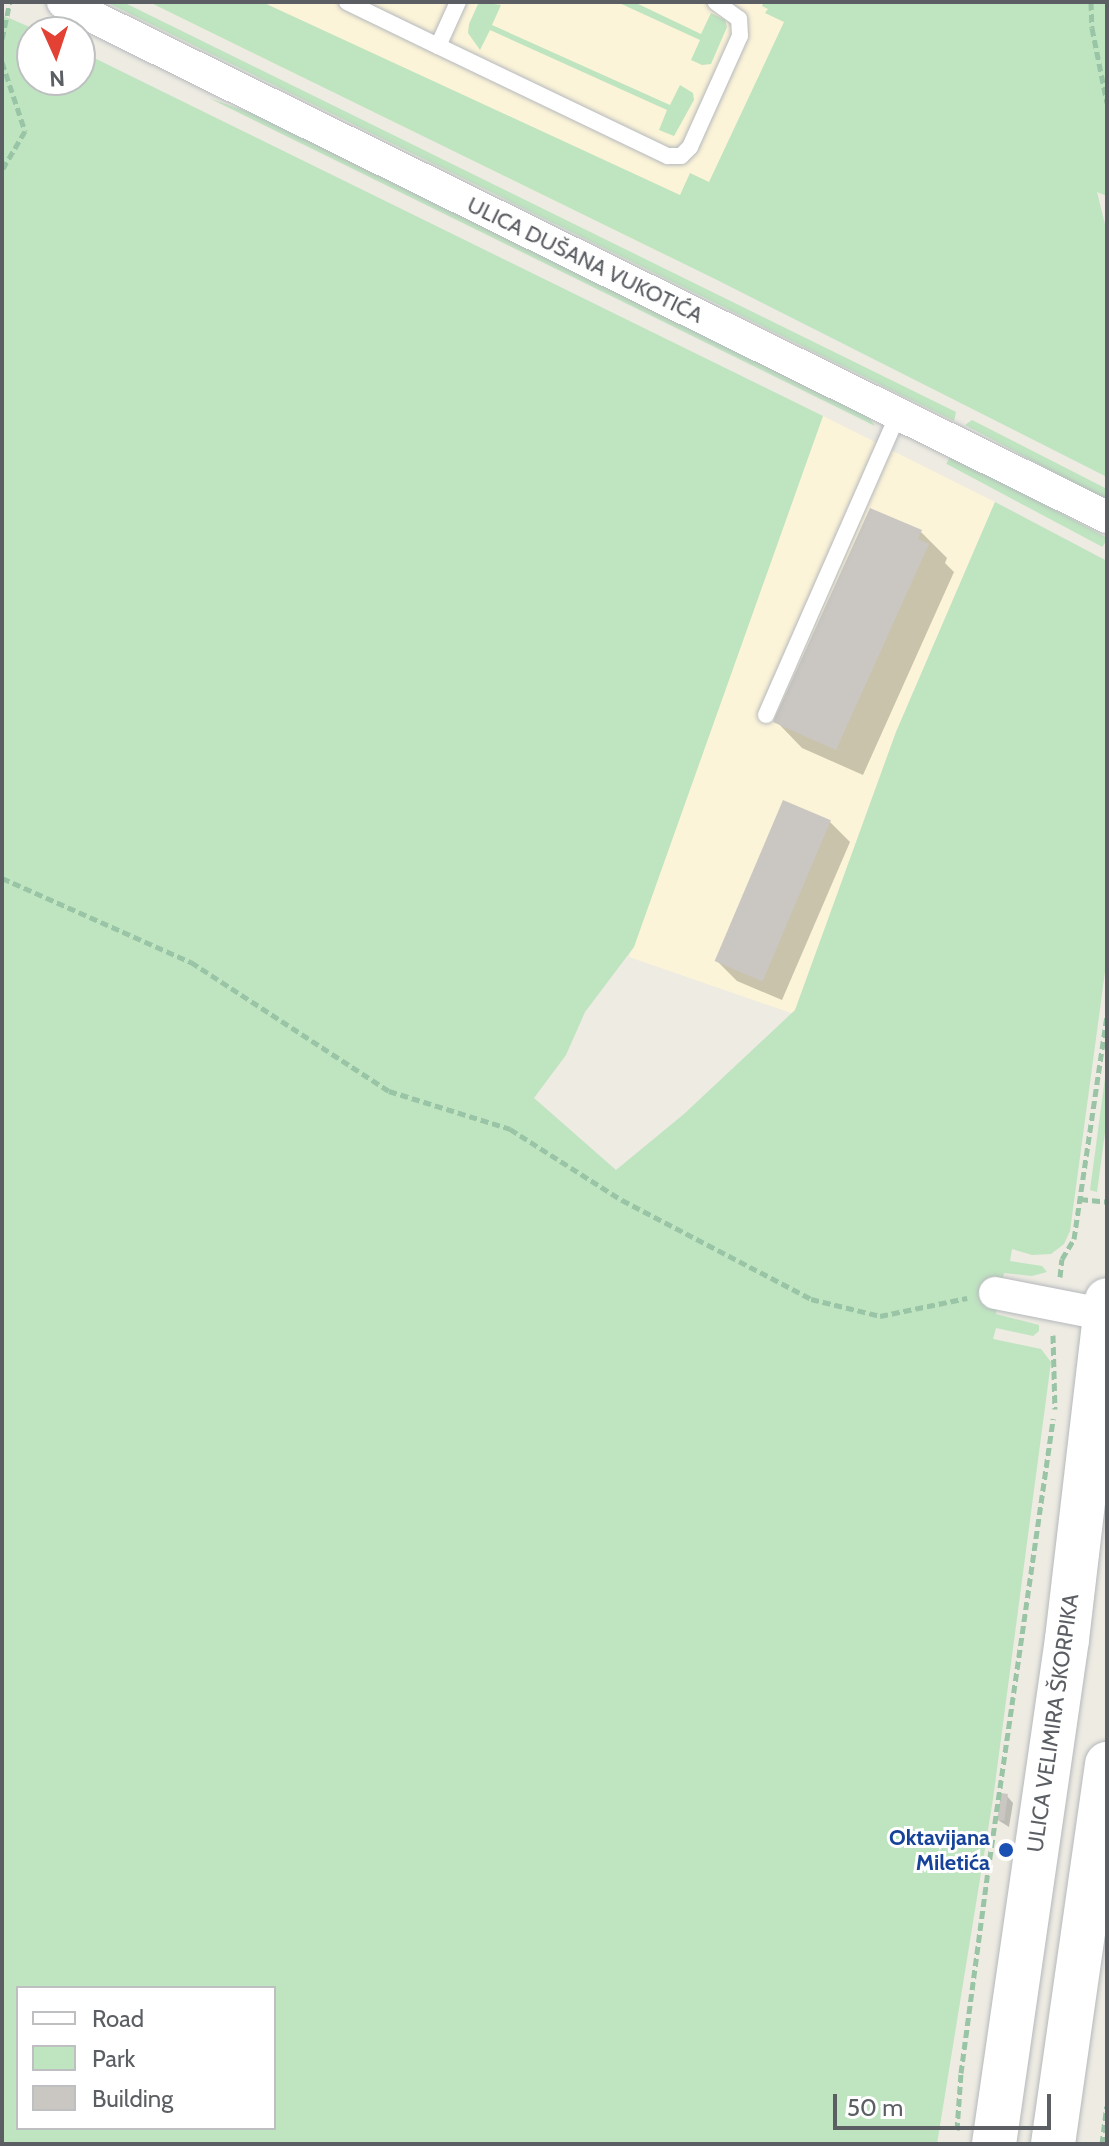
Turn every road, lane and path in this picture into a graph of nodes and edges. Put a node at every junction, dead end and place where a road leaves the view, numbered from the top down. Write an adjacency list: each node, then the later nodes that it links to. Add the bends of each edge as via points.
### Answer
1 (10, 2): 7 (path)
2 (63, 2): 12 (street, ULICA DUŠANA VUKOTIĆA)
3 (347, 2): 8 (lane)
4 (458, 2): 8 (lane)
5 (716, 2): 8 (lane, via 739,19 740,36 697,134 681,156 668,156)
6 (1091, 2): 10 (path)
7 (2, 39)
8 (438, 46)
9 (2, 62): 11 (path, via 25,131)
10 (1107, 103)
11 (2, 170)
12 (898, 414): 13 (street, ULICA DUŠANA VUKOTIĆA); 14 (lane)
13 (1107, 517)
14 (766, 715)
15 (2, 878): 20 (path, via 191,962 389,1091 510,1129 622,1200 811,1299 880,1316)
16 (1107, 1016): 17 (path)
17 (1080, 1199): 18 (path); 19 (path, via 1074,1239)
18 (1107, 1202)
19 (1062, 1259)
20 (995, 1293): 21 (street)
21 (1106, 1310): 26 (main road, ULICA VELIMIRA ŠKORPIKA, via 1067,1639)
22 (1053, 1333): 25 (path, via 1055,1407 961,2073)
23 (1107, 1764): 27 (main road)
24 (1107, 2106): 28 (path)
25 (956, 2144)
26 (994, 2144)
27 (1053, 2144)
28 (1102, 2144)

